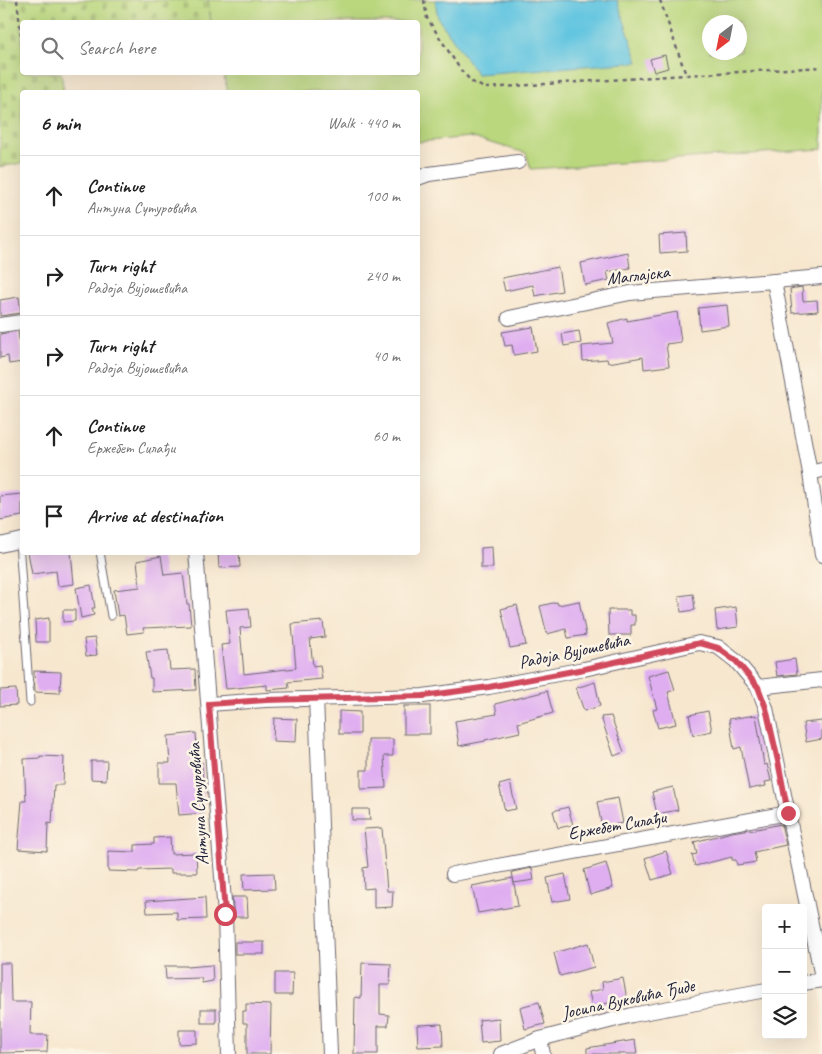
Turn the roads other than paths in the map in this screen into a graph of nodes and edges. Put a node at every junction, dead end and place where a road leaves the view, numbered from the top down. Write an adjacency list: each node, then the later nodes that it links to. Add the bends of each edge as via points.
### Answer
1 (518, 162): 2 (street)
2 (420, 177)
3 (822, 277): 4 (street, Маглајска)
4 (774, 281): 5 (street, Маглајска, via 630,293); 8 (street)
5 (509, 318)
6 (20, 322): 7 (street)
7 (0, 325)
8 (816, 472): 14 (street)
9 (20, 540): 10 (street)
10 (0, 545)
11 (22, 555): 19 (lane)
12 (101, 555): 15 (lane)
13 (196, 555): 20 (street, Антуна Сутуровића)
14 (822, 555)
15 (111, 616)
16 (822, 680): 17 (street)
17 (758, 687): 18 (street, Радоја Вујошевића, via 736,661 718,648 700,643 489,687 423,696); 21 (street, via 768,717)
18 (316, 698): 20 (street, Радоја Вујошевића); 28 (street)
19 (30, 702)
20 (209, 704): 27 (street, Антуна Сутуровића, via 225,914)
21 (788, 813): 22 (street, Ержебет Силађи); 23 (street)
22 (453, 874)
23 (822, 978): 24 (street)
24 (807, 982)
25 (762, 991): 26 (street, Јосипа Вуковића Ђиде, via 632,1015)
26 (540, 1039): 29 (street, Јосипа Вуковића Ђиде); 30 (street)
27 (229, 1054)
28 (330, 1054)
29 (501, 1054)
30 (543, 1054)

